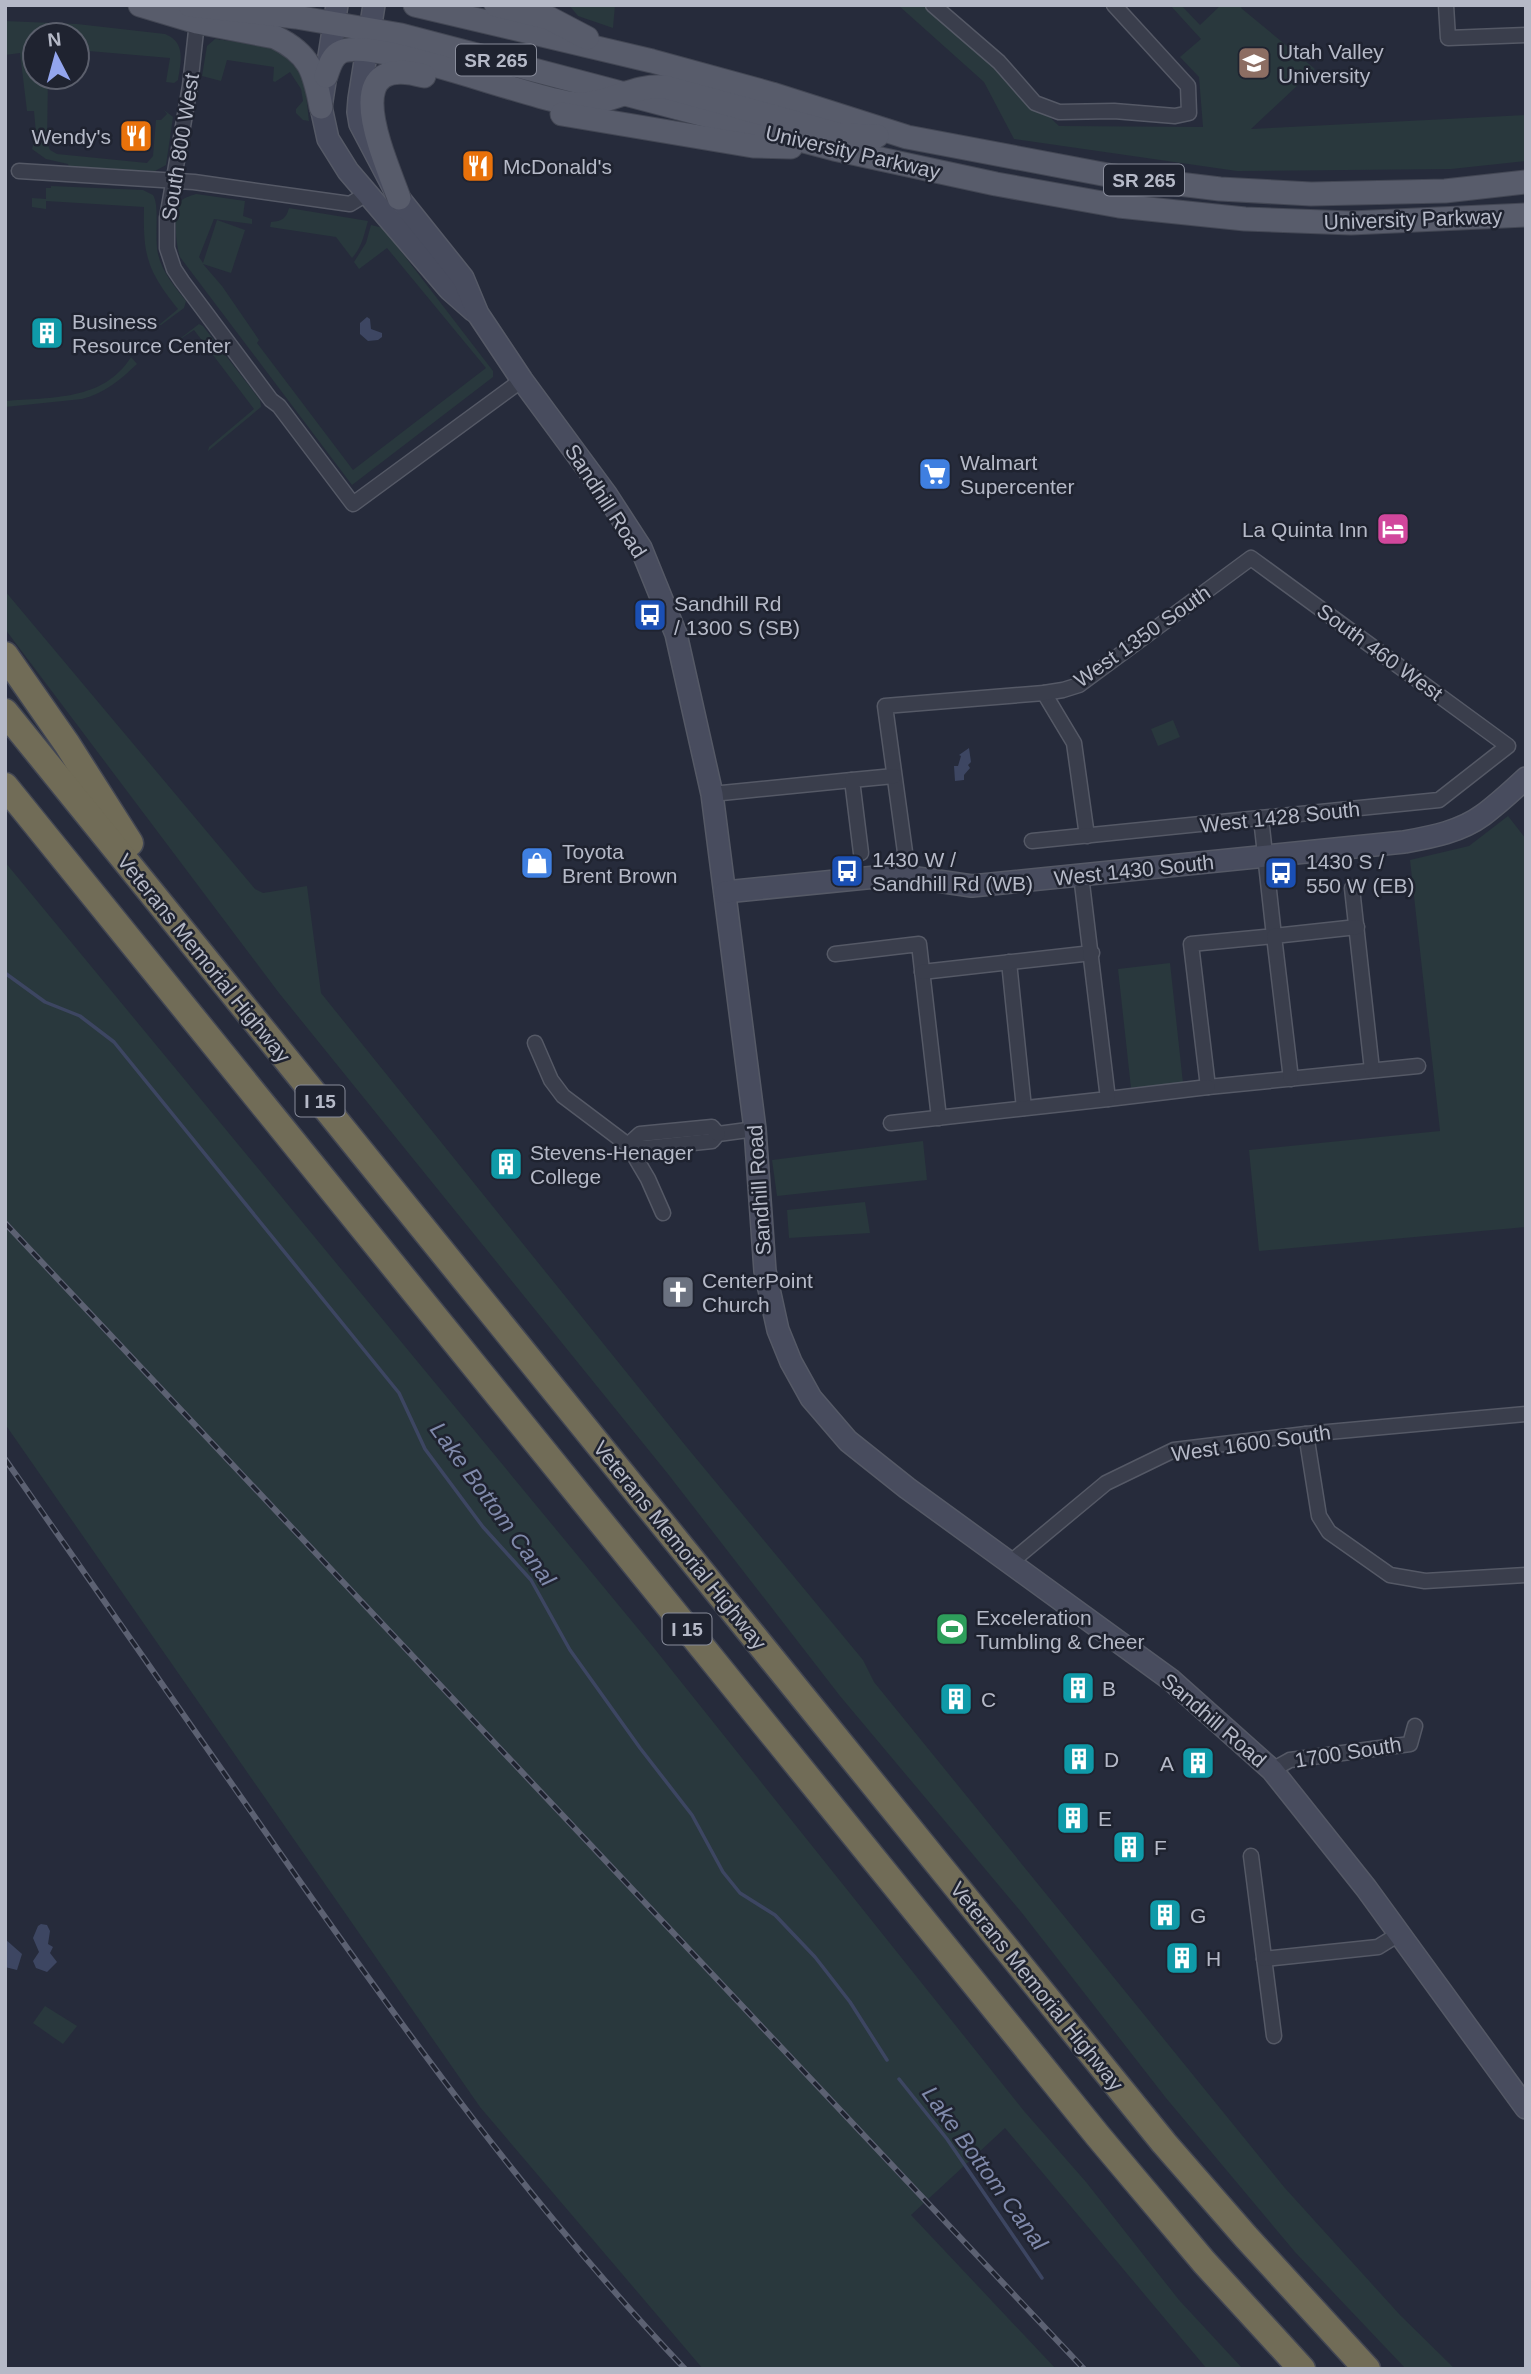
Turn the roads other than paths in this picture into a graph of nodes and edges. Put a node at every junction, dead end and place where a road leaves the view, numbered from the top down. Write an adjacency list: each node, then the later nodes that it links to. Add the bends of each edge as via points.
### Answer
1 (140, 5): 8 (main road)
2 (374, 5): 11 (street, Sandhill Road)
3 (415, 5): 12 (main road, University Parkway / SR 265)
4 (496, 5): 12 (main road, via 549,18)
5 (933, 5): 6 (street, via 999,62 1035,103 1059,112 1189,113 1188,86)
6 (1114, 5)
7 (1446, 5): 10 (street, via 1448,38)
8 (194, 14): 9 (main road, University Parkway / SR 265); 15 (main road, via 286,43 312,69); 19 (street, South 800 West, via 190,86)
9 (336, 14): 11 (main road, University Parkway / SR 265); 13 (street, Sandhill Road)
10 (1526, 36)
11 (368, 40): 13 (main road, via 339,53); 14 (main road, University Parkway / SR 265, via 433,43); 22 (street, Sandhill Road, via 360,124)
12 (617, 54): 16 (main road, University Parkway / SR 265, via 772,94)
13 (326, 76): 15 (street, Sandhill Road)
14 (621, 94): 16 (main road, via 665,87 841,135); 17 (main road, University Parkway / SR 265)
15 (321, 107): 21 (street, Sandhill Road, via 328,139)
16 (907, 136): 20 (main road, University Parkway / SR 265, via 1114,176 1220,189 1365,194)
17 (834, 149): 22 (main road, via 753,146 566,115 395,72 376,85 371,103); 23 (main road, University Parkway / SR 265, via 1009,187 1208,216 1351,223)
18 (19, 171): 19 (street)
19 (173, 181): 21 (street, via 350,204); 25 (street, South 800 West, via 166,237 174,269 353,504)
20 (1526, 182)
21 (368, 193): 24 (street, Sandhill Road, via 449,289)
22 (399, 198): 24 (street, Sandhill Road, via 463,278)
23 (1526, 215)
24 (478, 314): 25 (street, Sandhill Road)
25 (522, 380): 35 (street, Sandhill Road, via 641,548 676,634)
26 (1251, 558): 28 (street, West 1350 South, via 1079,685); 30 (street, South 460 West)
27 (5, 655): 49 (highway)
28 (1044, 693): 31 (street, West 1350 South, via 886,706); 38 (street, via 1074,743)
29 (5, 712): 49 (highway, Veterans Memorial Highway / I 15)
30 (1508, 746): 37 (street, West 1428 South, via 1439,800)
31 (894, 776): 33 (street); 40 (street)
32 (1526, 779): 42 (street, West 1430 South, via 1482,816 1441,835)
33 (852, 780): 35 (street); 41 (street)
34 (5, 786): 44 (highway, I 15)
35 (712, 794): 46 (street, Sandhill Road)
36 (5, 801): 44 (highway)
37 (1261, 818): 38 (street, West 1428 South); 42 (street)
38 (1087, 836): 39 (street, West 1428 South)
39 (1032, 841)
40 (905, 852)
41 (861, 853)
42 (1266, 857): 43 (street, West 1430 South); 48 (street)
43 (1081, 875): 46 (street, West 1430 South, via 972,886 896,875); 50 (street)
44 (83, 882): 77 (highway, I 15, via 1098,2136)
45 (1352, 888): 47 (street)
46 (725, 892): 63 (street, Sandhill Road)
47 (1357, 927): 48 (street); 56 (street)
48 (1274, 936): 57 (street); 58 (street, via 1191,944)
49 (192, 942): 78 (highway, Veterans Memorial Highway / I 15, via 1164,2143)
50 (1092, 953): 52 (street); 59 (street)
51 (835, 954): 53 (street, via 919,944)
52 (1009, 962): 53 (street); 60 (street)
53 (922, 972): 61 (street)
54 (534, 1043): 64 (street, via 563,1096)
55 (1418, 1066): 56 (street)
56 (1372, 1070): 57 (street)
57 (1290, 1079): 58 (street)
58 (1208, 1087): 59 (street)
59 (1108, 1099): 60 (street)
60 (1024, 1108): 61 (street)
61 (939, 1118): 62 (street)
62 (891, 1123)
63 (755, 1129): 64 (street, via 718,1134 712,1141 645,1148); 68 (street, Sandhill Road, via 765,1271 778,1330 811,1398 848,1441)
64 (628, 1145): 65 (street)
65 (663, 1213)
66 (1526, 1414): 67 (street, West 1600 South)
67 (1306, 1434): 68 (street, West 1600 South, via 1174,1450 1106,1483); 69 (street, via 1319,1516 1329,1532 1390,1575 1426,1581)
68 (1011, 1562): 71 (street, Sandhill Road, via 1171,1680)
69 (1526, 1574)
70 (1415, 1726): 71 (street, 1700 South, via 1410,1744 1290,1760)
71 (1272, 1770): 73 (street, Sandhill Road)
72 (1251, 1856): 74 (street)
73 (1399, 1934): 74 (street, via 1378,1947); 76 (street, Sandhill Road)
74 (1264, 1959): 75 (street)
75 (1274, 2036)
76 (1526, 2108)
77 (1302, 2369)
78 (1367, 2369)

